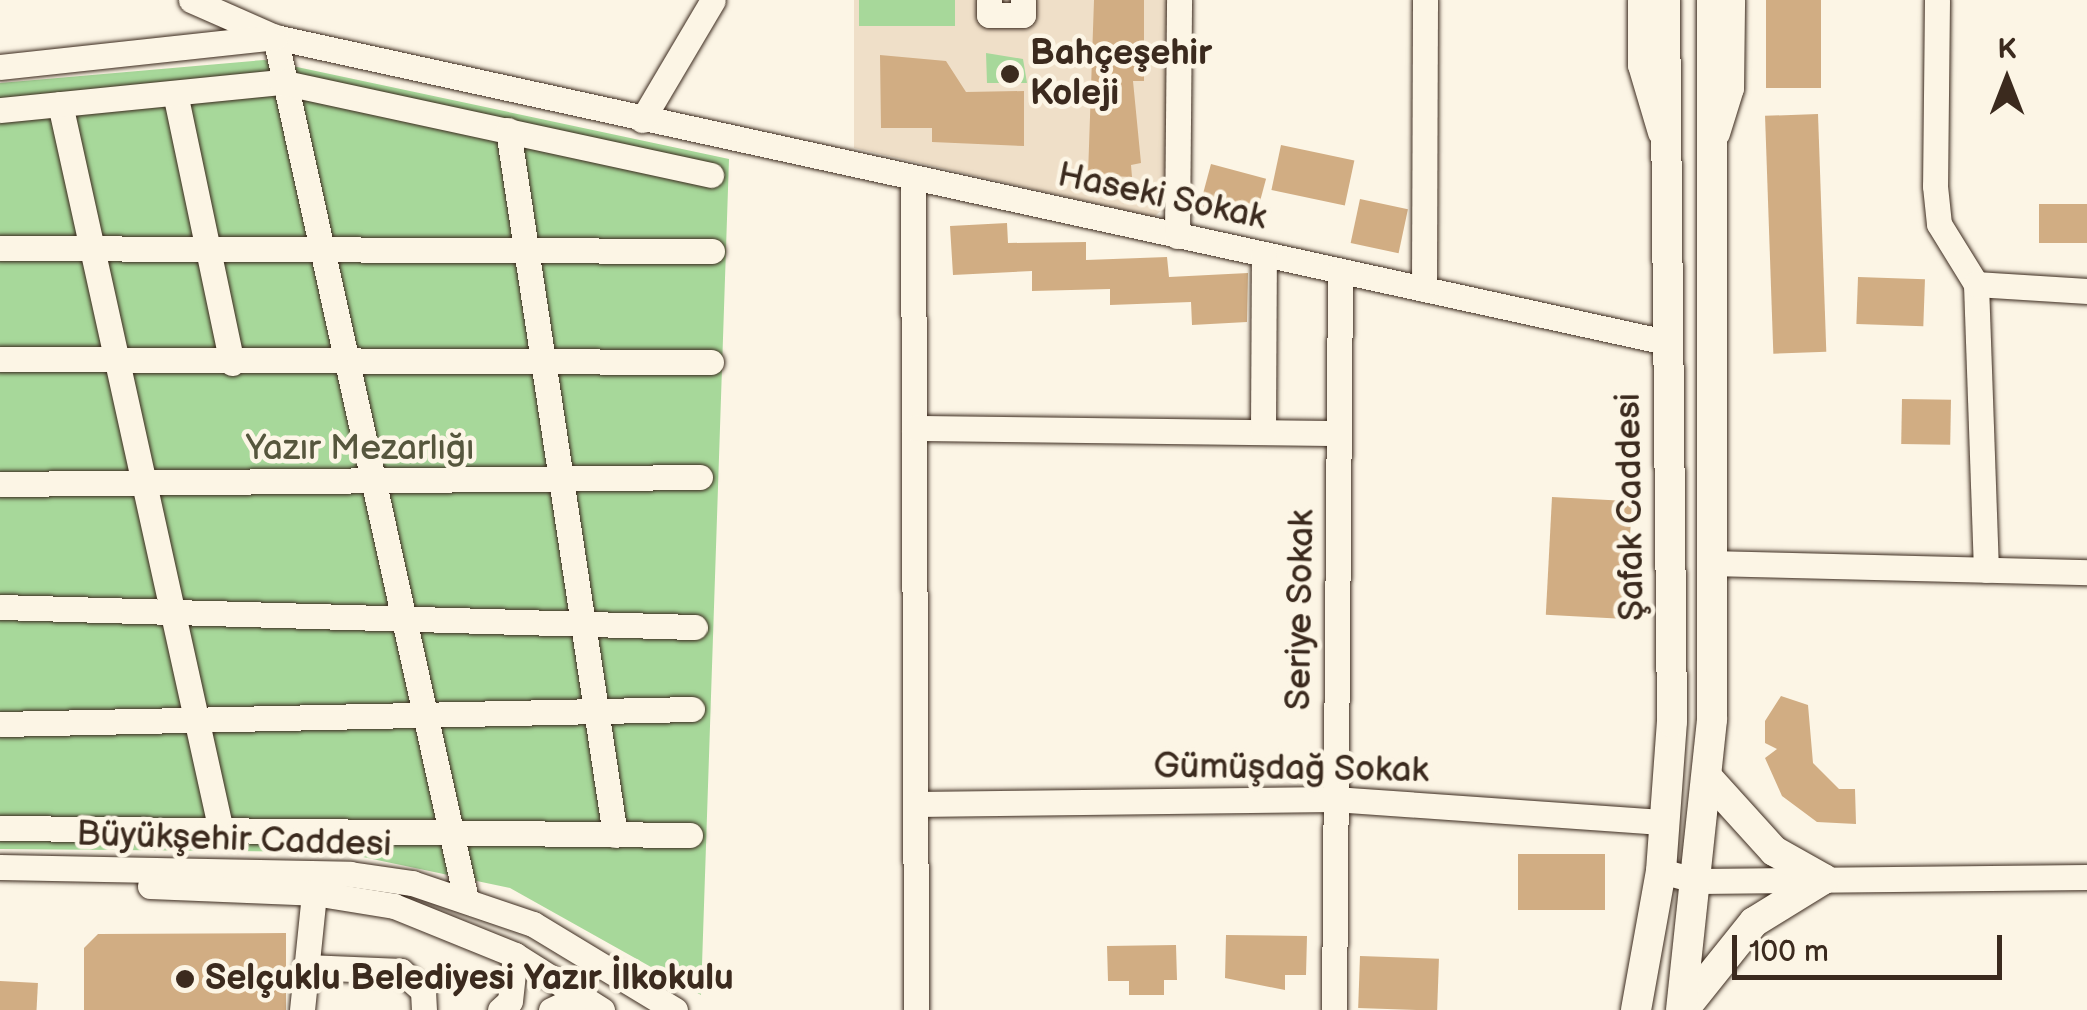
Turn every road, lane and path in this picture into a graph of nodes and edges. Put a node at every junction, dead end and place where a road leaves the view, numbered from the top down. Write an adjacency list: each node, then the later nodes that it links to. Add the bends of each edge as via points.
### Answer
1 (191, 0): 12 (street)
2 (713, 0): 18 (street)
3 (989, 0): 4 (street, via 989,15 1022,15)
4 (1023, 0)
5 (1179, 0): 24 (street)
6 (1425, 0): 34 (street)
7 (1640, 0): 20 (street, via 1640,65)
8 (1665, 0): 20 (main road, Şafak Caddesi)
9 (1712, 0): 21 (main road)
10 (1732, 0): 21 (street, via 1731,88)
11 (1937, 0): 33 (street, via 1938,224)
12 (274, 38): 13 (street); 14 (street); 18 (street, Haseki Sokak)
13 (0, 67)
14 (281, 82): 15 (street); 19 (street); 31 (street)
15 (175, 93): 16 (street); 28 (street)
16 (60, 104): 17 (street); 26 (street)
17 (0, 110)
18 (642, 120): 23 (street, Haseki Sokak)
19 (508, 130): 22 (street); 27 (street)
20 (1664, 147): 36 (main road, Şafak Caddesi)
21 (1712, 152): 51 (main road)
22 (710, 175)
23 (913, 178): 24 (street, Haseki Sokak); 43 (street)
24 (1177, 236): 30 (street, Haseki Sokak)
25 (0, 248): 26 (street)
26 (92, 248): 28 (street); 39 (street)
27 (526, 250): 29 (street); 31 (street); 41 (street)
28 (206, 251): 31 (street); 40 (street)
29 (712, 251)
30 (1264, 254): 32 (street, Haseki Sokak); 44 (street)
31 (321, 255): 42 (street)
32 (1340, 271): 34 (street, Haseki Sokak); 45 (street, Seriye Sokak)
33 (1976, 284): 35 (street); 52 (street)
34 (1424, 289): 36 (street, Haseki Sokak)
35 (2087, 292)
36 (1666, 342): 67 (main road, Şafak Caddesi, via 1672,722)
37 (0, 360): 39 (street)
38 (710, 362): 41 (street)
39 (116, 363): 40 (street); 50 (street)
40 (232, 363): 42 (street)
41 (544, 363): 42 (street); 47 (street)
42 (347, 364): 48 (street)
43 (914, 428): 44 (street); 66 (street)
44 (1263, 432): 45 (street)
45 (1338, 433): 65 (street, Seriye Sokak)
46 (700, 477): 47 (street)
47 (560, 479): 48 (street); 57 (street)
48 (375, 482): 50 (street); 56 (street)
49 (0, 484): 50 (street)
50 (142, 484): 55 (street)
51 (1712, 563): 52 (street); 64 (main road)
52 (1986, 570): 53 (street)
53 (2087, 572)
54 (0, 607): 55 (street)
55 (173, 613): 56 (street); 62 (street)
56 (407, 618): 57 (street); 61 (street)
57 (585, 624): 58 (street); 60 (street)
58 (695, 628)
59 (692, 709): 60 (street)
60 (598, 712): 61 (street); 71 (street)
61 (430, 717): 62 (street); 70 (street)
62 (197, 721): 63 (street); 69 (street)
63 (0, 724)
64 (1708, 777): 76 (main road, via 1774,851); 77 (main road)
65 (1334, 799): 66 (street, Gümüşdağ Sokak); 67 (street, Gümüşdağ Sokak); 90 (street, Seriye Sokak)
66 (916, 804): 89 (street)
67 (1664, 822): 74 (main road, Şafak Caddesi)
68 (0, 828): 69 (street)
69 (221, 830): 70 (street)
70 (452, 832): 71 (street); 80 (street)
71 (615, 835): 72 (street)
72 (690, 835)
73 (0, 867): 80 (street, Büyükşehir Caddesi, via 350,874)
74 (1661, 871): 77 (street); 91 (main road, Şafak Caddesi)
75 (2087, 877): 76 (street)
76 (1824, 879): 77 (street); 92 (main road, via 1727,947)
77 (1699, 880): 92 (main road)
78 (0, 883): 79 (street, Büyükşehir Caddesi)
79 (314, 893): 81 (street, Büyükşehir Caddesi, via 394,906); 82 (street)
80 (466, 899): 88 (street, Büyükşehir Caddesi, via 533,924)
81 (515, 955): 83 (street, Büyükşehir Caddesi); 84 (street)
82 (306, 967): 85 (street); 86 (street, via 401,971 424,991)
83 (592, 1003): 87 (street)
84 (509, 1007)
85 (302, 1010)
86 (424, 1010)
87 (552, 1010)
88 (675, 1010)
89 (916, 1010)
90 (1334, 1010)
91 (1636, 1010)
92 (1682, 1010)

